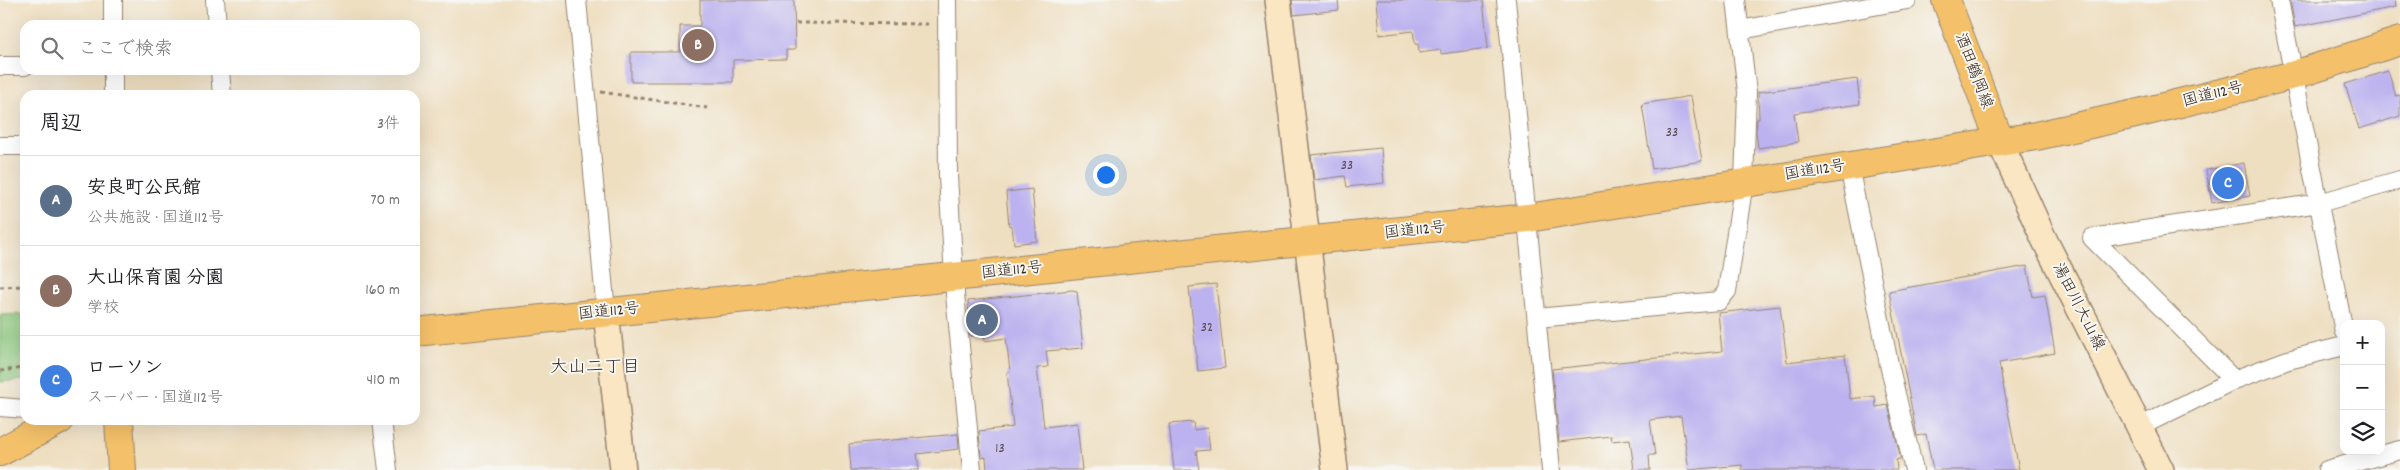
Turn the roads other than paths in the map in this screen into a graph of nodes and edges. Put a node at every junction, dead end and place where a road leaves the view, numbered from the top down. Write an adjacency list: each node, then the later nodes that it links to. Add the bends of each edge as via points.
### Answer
1 (113, 0): 11 (street)
2 (215, 0): 12 (street)
3 (577, 0): 32 (street)
4 (947, 0): 31 (street, via 948,176)
5 (1278, 0): 30 (street)
6 (1506, 0): 29 (street)
7 (1736, 0): 13 (street)
8 (1907, 0): 13 (street)
9 (1946, 0): 22 (main road, 酒田鶴岡線)
10 (2279, 0): 19 (street)
11 (113, 20)
12 (217, 20)
13 (1740, 30): 27 (street, via 1747,92)
14 (2400, 41): 19 (main road, 国道112号)
15 (0, 66): 16 (street)
16 (20, 66)
17 (113, 75): 20 (street)
18 (220, 75): 21 (street)
19 (2294, 75): 22 (main road, 国道112号, via 2135,114); 28 (street)
20 (113, 90)
21 (222, 90)
22 (2000, 142): 25 (main road, 国道112号); 43 (street, 湯田川大山線, via 2044,239)
23 (0, 146): 24 (street)
24 (20, 146)
25 (1849, 166): 27 (main road, 国道112号); 52 (street)
26 (2400, 180): 28 (street)
27 (1744, 182): 29 (main road, 国道112号); 33 (street, via 1728,291 1719,301)
28 (2319, 202): 34 (street); 37 (street, via 2092,238)
29 (1528, 218): 30 (main road, 国道112号); 33 (street)
30 (1307, 242): 31 (main road, 国道112号); 50 (street)
31 (954, 277): 32 (main road, 国道112号); 49 (street)
32 (606, 312): 35 (main road, 国道112号); 48 (street)
33 (1537, 318): 51 (street)
34 (2342, 320)
35 (420, 331)
36 (2340, 347): 37 (street, via 2288,360)
37 (2234, 380): 43 (street)
38 (0, 407): 39 (street)
39 (20, 409)
40 (51, 425): 45 (main road)
41 (120, 425): 46 (main road)
42 (383, 425): 47 (street)
43 (2139, 427): 53 (street, 湯田川大山線)
44 (2400, 450): 54 (street)
45 (0, 452)
46 (122, 470)
47 (388, 470)
48 (623, 470)
49 (972, 470)
50 (1335, 470)
51 (1551, 470)
52 (1914, 470)
53 (2161, 470)
54 (2327, 470)

